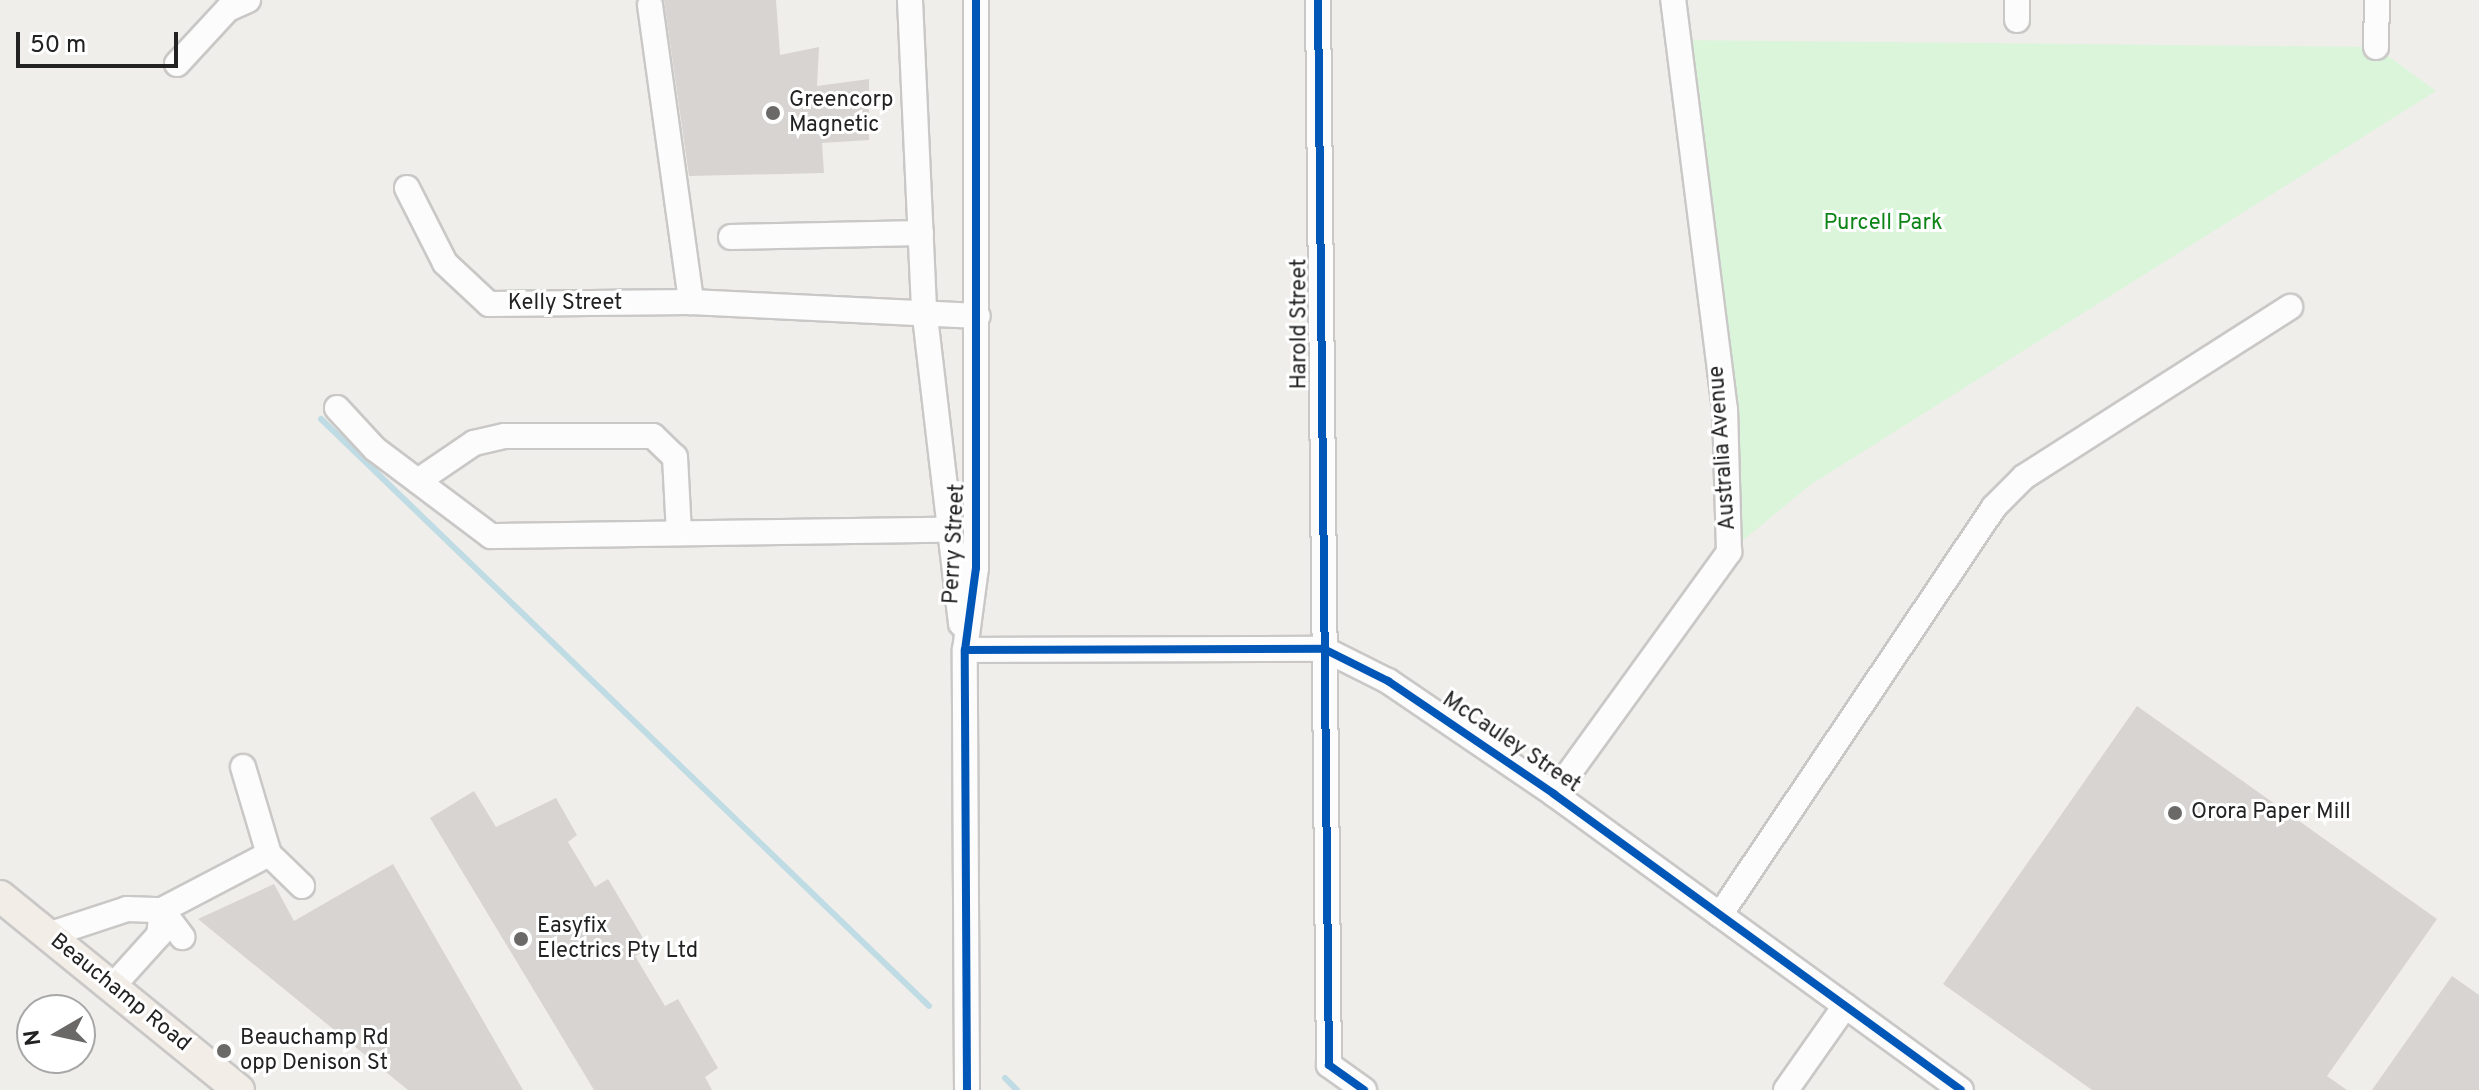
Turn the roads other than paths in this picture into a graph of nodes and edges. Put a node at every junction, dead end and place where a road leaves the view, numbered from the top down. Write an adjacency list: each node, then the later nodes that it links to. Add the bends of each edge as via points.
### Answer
1 (248, 0): 9 (street, via 228,9)
2 (910, 0): 11 (street, Perry Street)
3 (976, 0): 16 (street, Perry Street)
4 (1318, 0): 21 (street, Harold Street)
5 (1673, 0): 24 (street, Australia Avenue, via 1725,410 1729,552)
6 (2377, 0): 8 (street)
7 (650, 5): 13 (street)
8 (2376, 47)
9 (177, 64)
10 (407, 188): 13 (street, Kelly Street, via 445,263 489,304)
11 (921, 233): 12 (street); 15 (street, Perry Street)
12 (731, 237)
13 (691, 302): 15 (street, Kelly Street)
14 (2290, 307): 29 (street, via 2024,477 1994,507)
15 (924, 308): 16 (street, Kelly Street); 19 (street, Perry Street)
16 (978, 316): 22 (street, Perry Street, via 976,568)
17 (337, 408): 18 (street)
18 (418, 481): 20 (street, via 491,536); 20 (street, via 474,443 504,436 653,436 675,457)
19 (946, 530): 20 (street); 22 (street, Perry Street)
20 (679, 533)
21 (1324, 649): 22 (street, McCauley Street); 24 (street, McCauley Street, via 1388,681); 36 (street, Harold Street, via 1329,1065)
22 (965, 650): 35 (street, Perry Street)
23 (243, 767): 25 (street)
24 (1554, 794): 29 (street, McCauley Street)
25 (269, 854): 26 (street); 28 (street)
26 (302, 886)
27 (0, 896): 30 (main road, Beauchamp Road)
28 (162, 910): 30 (street, via 127,909); 31 (street); 32 (street, via 159,935)
29 (1720, 915): 33 (street, McCauley Street)
30 (48, 935): 32 (main road, Beauchamp Road)
31 (182, 937)
32 (112, 987): 34 (main road, Beauchamp Road)
33 (1845, 1006): 37 (street); 38 (street, McCauley Street)
34 (239, 1090)
35 (967, 1090)
36 (1364, 1090)
37 (1786, 1090)
38 (1961, 1090)

